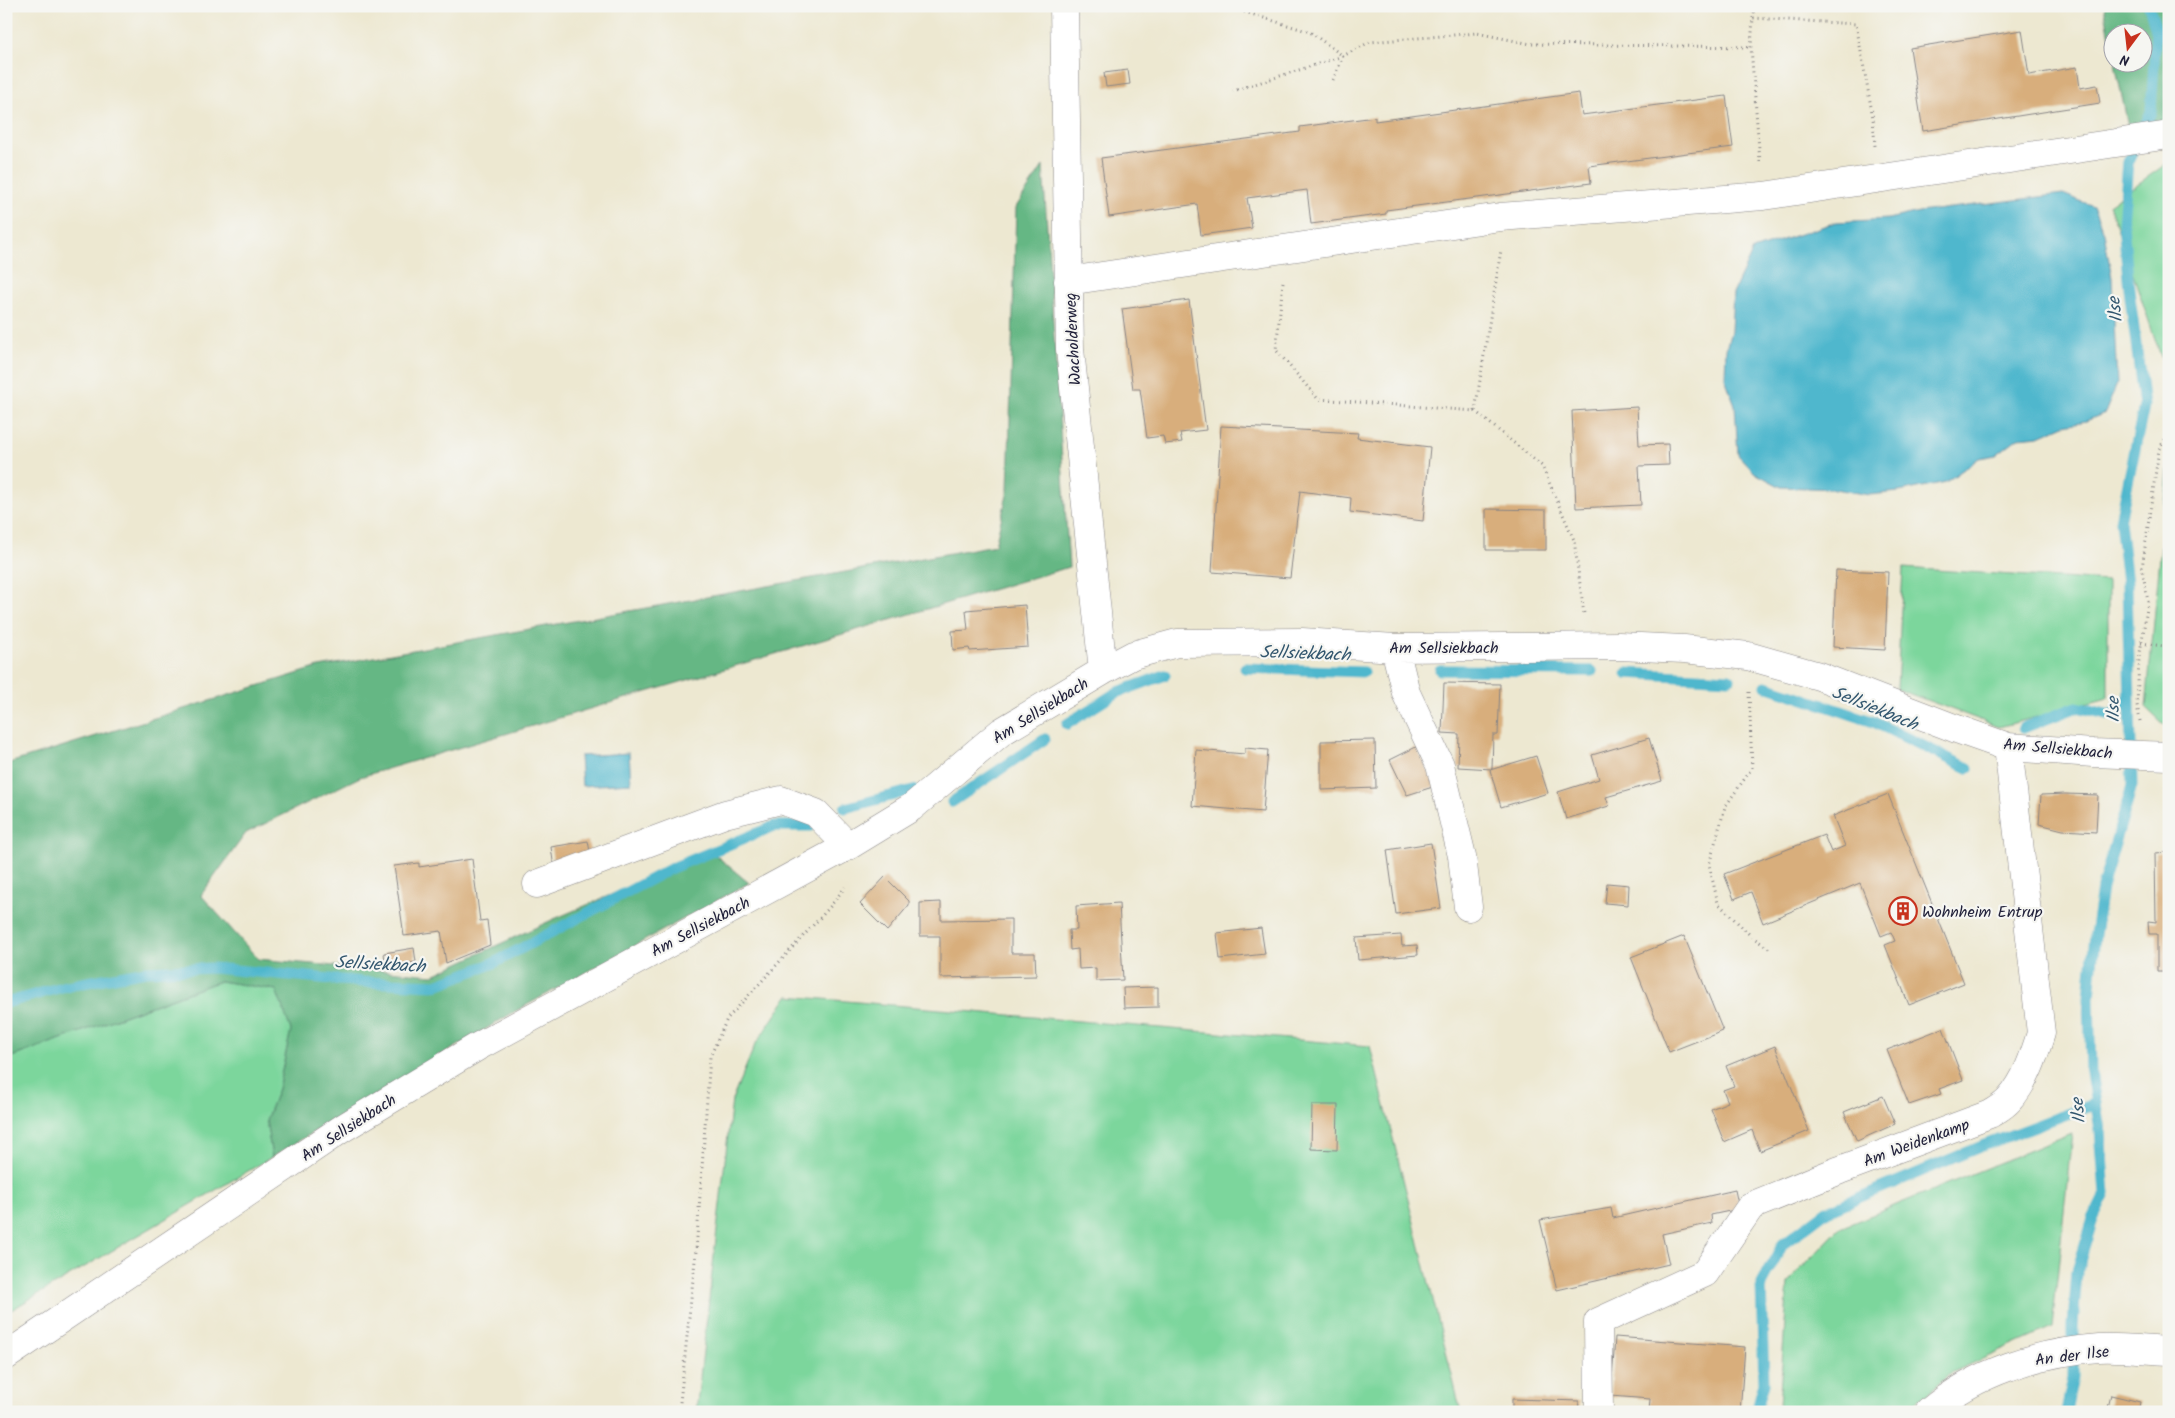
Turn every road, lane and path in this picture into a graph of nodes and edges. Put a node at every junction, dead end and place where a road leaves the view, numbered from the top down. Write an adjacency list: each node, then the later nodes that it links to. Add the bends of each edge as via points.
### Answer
1 (1064, 6): 14 (street, Wacholderweg)
2 (1225, 6): 6 (path, via 1310,32)
3 (1754, 6): 4 (path)
4 (1753, 18): 5 (path); 10 (path, via 1856,24 1873,118)
5 (1751, 47): 6 (path, via 1531,44 1477,33 1370,42); 11 (path)
6 (1343, 56): 7 (path); 8 (path)
7 (1333, 80)
8 (1233, 92)
9 (2169, 135): 10 (street)
10 (1876, 179): 11 (street)
11 (1763, 196): 12 (street)
12 (1500, 217): 13 (street); 15 (path, via 1502,244)
13 (1286, 250): 14 (street); 15 (path, via 1276,350 1318,399)
14 (1068, 281): 22 (street, Wacholderweg, via 1070,349)
15 (1475, 411): 19 (path, via 1542,466 1574,540)
16 (2169, 433): 18 (path, via 2159,449 2149,510 2142,568 2148,602)
17 (2169, 640): 18 (path, via 2163,646)
18 (2141, 643): 24 (path, via 2137,705 2142,729)
19 (1588, 647): 20 (street, Am Sellsiekbach); 21 (street, Am Sellsiekbach, via 1684,649)
20 (1395, 648): 22 (street, Am Sellsiekbach, via 1302,642 1177,644 1133,655); 28 (street, via 1406,692 1440,765 1462,856)
21 (1748, 656): 23 (street, Am Sellsiekbach, via 1819,676); 29 (path, via 1752,768 1725,807 1709,865 1718,903 1751,936)
22 (1103, 671): 25 (street, Am Sellsiekbach, via 1001,732 912,808)
23 (2008, 746): 24 (street, Am Sellsiekbach); 33 (street, Am Weidenkamp, via 2041,1033 2021,1082 2009,1101 1990,1114 1751,1206 1705,1273 1598,1322)
24 (2159, 755)
25 (848, 846): 26 (street, via 816,813 781,800 725,814); 31 (street, Am Sellsiekbach, via 468,1052 344,1128)
26 (537, 884)
27 (845, 886): 32 (path, via 829,908 727,1019 710,1057 696,1251)
28 (1468, 907)
29 (1771, 950)
30 (2169, 1352): 34 (street, An der Ilse, via 2101,1348 2024,1361 1965,1388)
31 (6, 1356)
32 (679, 1412)
33 (1599, 1412)
34 (1929, 1412)

